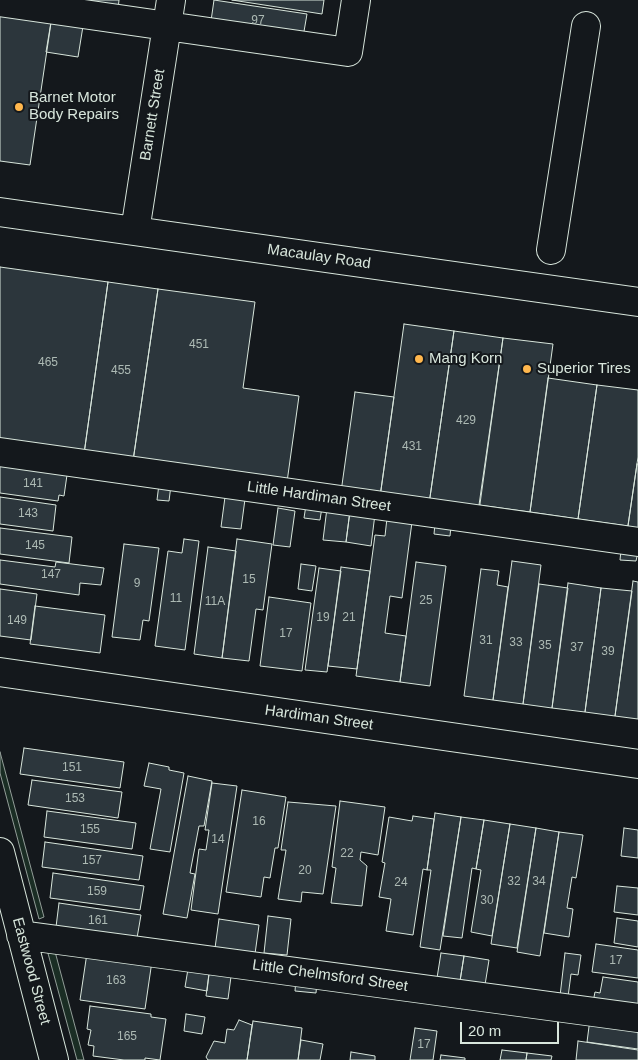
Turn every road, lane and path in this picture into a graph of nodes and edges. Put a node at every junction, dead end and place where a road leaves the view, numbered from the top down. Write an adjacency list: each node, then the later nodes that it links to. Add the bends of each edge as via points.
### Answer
1 (356, 0): 3 (street, via 348,52)
2 (0, 2): 3 (street)
3 (169, 12): 6 (street, Barnett Street)
4 (586, 26): 7 (street)
5 (0, 212): 6 (street, Macaulay Road)
6 (135, 231): 8 (street, Macaulay Road)
7 (551, 250)
8 (638, 302)
9 (0, 452): 10 (street, Little Hardiman Street)
10 (638, 542)
11 (0, 672): 12 (street, Hardiman Street)
12 (638, 764)
13 (0, 852): 14 (street, Eastwood Street)
14 (22, 935): 15 (street, Little Chelmsford Street); 16 (street, Eastwood Street)
15 (638, 1018)
16 (54, 1060)

